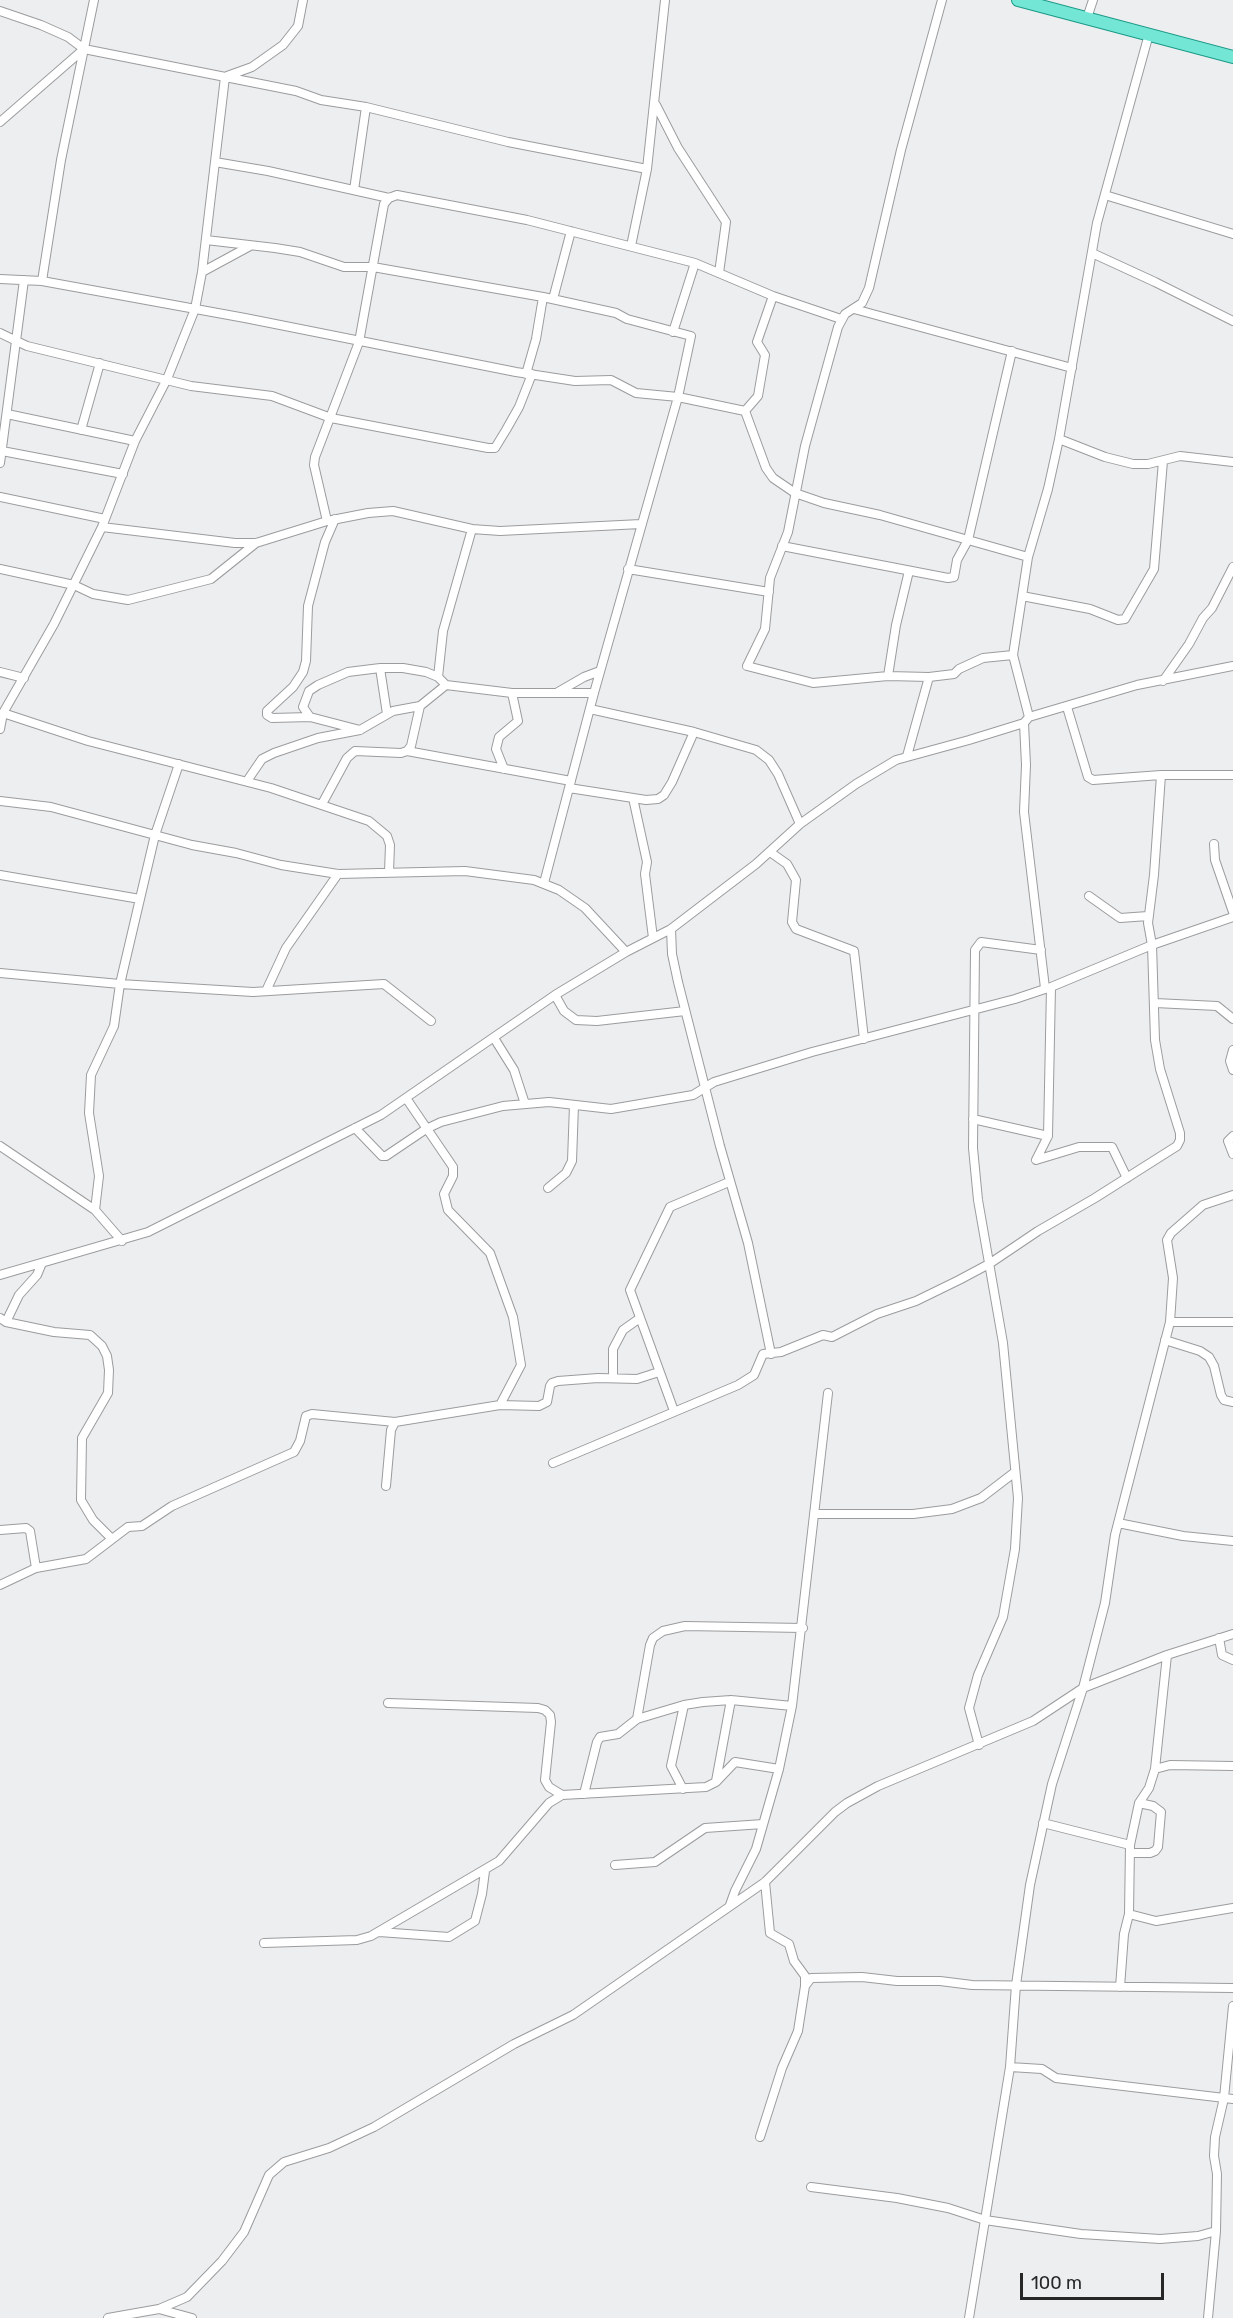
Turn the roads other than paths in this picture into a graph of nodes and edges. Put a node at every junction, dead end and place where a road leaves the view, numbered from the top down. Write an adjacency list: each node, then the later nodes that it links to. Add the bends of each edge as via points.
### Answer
1 (94, 0): 10 (street)
2 (303, 0): 12 (street, via 298,26 283,45 252,67)
3 (665, 0): 13 (street)
4 (942, 0): 38 (street, via 869,288 862,303)
5 (1018, 0): 8 (main road)
6 (1093, 0): 8 (street)
7 (0, 11): 10 (street, via 68,37)
8 (1087, 18): 9 (main road)
9 (1149, 34): 11 (main road); 19 (street)
10 (84, 49): 12 (street); 15 (street); 33 (street)
11 (1233, 57)
12 (225, 76): 14 (street); 16 (street)
13 (655, 104): 17 (street); 30 (street, via 726,222)
14 (366, 107): 17 (street, via 507,142); 18 (street)
15 (0, 122)
16 (214, 162): 18 (street); 23 (street)
17 (647, 169): 25 (street)
18 (354, 190): 20 (street)
19 (1105, 195): 22 (street); 26 (street)
20 (389, 198): 21 (street, via 397,195); 28 (street, via 384,204)
21 (571, 231): 25 (street); 36 (street)
22 (1233, 234)
23 (206, 240): 24 (street); 29 (street)
24 (250, 246): 28 (street, via 300,252 345,267); 29 (street)
25 (631, 246): 27 (street)
26 (1092, 253): 40 (street); 47 (street)
27 (695, 263): 30 (street); 41 (street)
28 (373, 267): 35 (street); 44 (street)
29 (202, 272): 37 (street)
30 (719, 273): 34 (street)
31 (0, 279): 32 (street)
32 (24, 280): 33 (street); 43 (street)
33 (42, 281): 37 (street)
34 (773, 296): 39 (street); 51 (street, via 757,342 765,355 758,396)
35 (543, 297): 36 (street); 48 (street)
36 (553, 299): 41 (street, via 616,313)
37 (195, 309): 44 (street); 49 (street)
38 (854, 309): 39 (street); 45 (street)
39 (841, 320): 61 (street)
40 (1233, 321)
41 (673, 332): 50 (street, via 691,336)
42 (0, 333): 43 (street)
43 (16, 341): 46 (street); 52 (street)
44 (359, 342): 48 (street); 53 (street)
45 (1012, 351): 47 (street); 67 (street)
46 (100, 363): 49 (street); 54 (street)
47 (1072, 368): 55 (street)
48 (529, 374): 50 (street, via 575,381 611,380 636,393); 53 (street, via 519,407 495,448)
49 (167, 379): 53 (street, via 191,386 272,396); 56 (street)
50 (678, 397): 51 (street); 65 (street)
51 (745, 411): 61 (street, via 766,468 773,478)
52 (7, 414): 54 (street); 57 (street)
53 (331, 418): 63 (street, via 316,450 314,465)
54 (81, 430): 56 (street)
55 (1059, 440): 58 (street, via 1133,464); 70 (street)
56 (135, 441): 60 (street)
57 (1, 457): 60 (street)
58 (1163, 461): 59 (street, via 1180,456); 77 (street, via 1154,569 1125,619 1118,621 1090,609)
59 (1233, 462)
60 (123, 474): 64 (street)
61 (795, 493): 67 (street); 69 (street)
62 (0, 497): 64 (street)
63 (331, 520): 66 (street, via 393,511); 68 (street); 96 (street, via 308,606 303,672 267,711 272,718)
64 (104, 523): 68 (street, via 215,541); 75 (street)
65 (641, 524): 66 (street, via 543,530); 73 (street)
66 (472, 529): 84 (street, via 443,631)
67 (968, 540): 70 (street); 74 (street, via 957,560 954,577)
68 (256, 543): 75 (street, via 211,579 128,600 93,594)
69 (782, 546): 74 (street); 76 (street)
70 (1028, 558): 77 (street)
71 (1233, 567): 87 (street, via 1212,608)
72 (0, 569): 75 (street)
73 (628, 569): 76 (street); 81 (street)
74 (909, 571): 83 (street)
75 (74, 585): 86 (street)
76 (769, 592): 83 (street, via 765,629 747,666 813,682)
77 (1022, 596): 78 (street)
78 (1013, 655): 85 (street, via 983,658 954,674); 97 (street)
79 (1233, 666): 87 (street)
80 (380, 668): 84 (street, via 403,668); 95 (street); 96 (street, via 348,672 318,685 305,699 304,711)
81 (600, 671): 89 (street); 91 (street)
82 (0, 672): 86 (street)
83 (888, 676): 85 (street)
84 (438, 677): 88 (street)
85 (928, 677): 102 (street)
86 (24, 678): 98 (street)
87 (1163, 681): 93 (street)
88 (446, 685): 90 (street); 92 (street)
89 (558, 692): 90 (street); 91 (street)
90 (512, 693): 104 (street, via 518,722 500,737 496,749)
91 (594, 693): 94 (street)
92 (420, 706): 95 (street); 101 (street)
93 (1066, 707): 97 (street); 105 (street, via 1092,780)
94 (590, 709): 100 (street); 108 (street)
95 (387, 714): 99 (street)
96 (310, 717): 99 (street)
97 (1026, 720): 102 (street); 128 (street, via 1024,812)
98 (1, 721): 103 (street)
99 (360, 730): 107 (street, via 318,738 274,753 262,759)
100 (694, 732): 109 (street, via 664,795 652,800); 112 (street, via 750,748 769,760 786,788)
101 (407, 751): 104 (street); 111 (street, via 355,751)
102 (907, 756): 112 (street, via 856,784)
103 (179, 764): 107 (street); 113 (street)
104 (504, 769): 108 (street)
105 (1161, 775): 106 (street); 123 (street)
106 (1233, 776)
107 (248, 781): 111 (street)
108 (570, 785): 109 (street); 119 (street)
109 (633, 798): 126 (street, via 647,862)
110 (0, 801): 113 (street, via 51,807)
111 (322, 804): 116 (street, via 369,821 387,836)
112 (800, 824): 115 (street)
113 (154, 835): 117 (street, via 281,865); 121 (street)
114 (1214, 844): 122 (street, via 1215,860)
115 (770, 852): 125 (street); 141 (street, via 787,864 796,880 792,922 796,928 854,951)
116 (389, 872): 117 (street); 119 (street, via 465,871)
117 (338, 874): 133 (street, via 286,948)
118 (0, 875): 121 (street)
119 (544, 883): 129 (street, via 585,908)
120 (1089, 896): 123 (street, via 1120,918)
121 (140, 900): 131 (street)
122 (1233, 912)
123 (1148, 916): 127 (street)
124 (1233, 917): 127 (street)
125 (671, 928): 126 (street); 136 (street, via 672,954)
126 (653, 938): 129 (street)
127 (1152, 945): 132 (street); 135 (street)
128 (1041, 950): 132 (street); 137 (street, via 991,942 977,945)
129 (626, 952): 134 (street)
130 (0, 973): 131 (street)
131 (120, 984): 133 (street); 159 (street, via 112,1032 91,1075 89,1113 99,1176)
132 (1048, 988): 137 (street); 151 (street)
133 (266, 991): 139 (street, via 384,984)
134 (555, 995): 136 (street, via 564,1011 576,1020); 140 (street)
135 (1155, 1003): 138 (street, via 1217,1006); 155 (street, via 1155,1040 1180,1140 1170,1152)
136 (685, 1011): 144 (street)
137 (974, 1011): 141 (street); 148 (street)
138 (1233, 1019)
139 (431, 1021)
140 (494, 1038): 145 (street); 146 (street, via 514,1070)
141 (864, 1039): 144 (street, via 714,1082)
142 (1233, 1050): 143 (street)
143 (1233, 1070)
144 (705, 1089): 147 (street, via 693,1095 621,1108); 156 (street)
145 (406, 1098): 149 (street); 150 (street)
146 (525, 1104): 147 (street); 150 (street, via 484,1110)
147 (574, 1105): 157 (street, via 572,1161 566,1173)
148 (974, 1119): 151 (street); 162 (street, via 978,1200)
149 (355, 1128): 150 (street, via 384,1156); 160 (street, via 175,1220)
150 (426, 1129): 174 (street, via 453,1167 444,1194 448,1210 490,1253 513,1317 521,1365)
151 (1048, 1136): 155 (street, via 1036,1160 1079,1147 1112,1147)
152 (1233, 1136): 154 (street, via 1227,1141)
153 (0, 1146): 159 (street)
154 (1233, 1154)
155 (1127, 1178): 162 (street)
156 (729, 1182): 164 (street, via 676,1203 665,1213 630,1290); 169 (street, via 748,1243)
157 (548, 1188)
158 (1233, 1195): 166 (street, via 1203,1205 1167,1240 1173,1278)
159 (95, 1210): 160 (street)
160 (122, 1241): 161 (street)
161 (42, 1263): 163 (street); 165 (street)
162 (989, 1264): 169 (street, via 833,1336 823,1335); 178 (street, via 1003,1343)
163 (0, 1275)
164 (639, 1318): 170 (street); 171 (street, via 623,1330 613,1349)
165 (3, 1320): 183 (street, via 54,1332 90,1335 107,1356 108,1393 82,1438 81,1500 93,1520)
166 (1170, 1322): 167 (street); 168 (street)
167 (1233, 1322)
168 (1165, 1340): 173 (street, via 1209,1357 1221,1395); 181 (street)
169 (771, 1354): 175 (street, via 762,1355 754,1375 738,1385)
170 (659, 1372): 171 (street, via 643,1378); 175 (street)
171 (613, 1378): 174 (street, via 558,1381 550,1386 543,1405)
172 (828, 1393): 180 (street)
173 (1233, 1402)
174 (500, 1406): 176 (street)
175 (674, 1411): 177 (street)
176 (395, 1422): 179 (street); 183 (street, via 306,1416 294,1452 172,1506 142,1526 128,1527)
177 (553, 1463)
178 (1015, 1472): 180 (street, via 981,1498 952,1509 913,1514); 198 (street, via 1017,1534 1011,1579 1003,1617 978,1675 969,1708)
179 (386, 1486)
180 (814, 1514): 187 (street)
181 (1118, 1523): 184 (street); 192 (street, via 1105,1604)
182 (0, 1530): 185 (street, via 30,1531)
183 (112, 1539): 185 (street, via 87,1559)
184 (1233, 1541)
185 (36, 1568): 186 (street)
186 (0, 1585)
187 (802, 1628): 196 (street); 197 (street, via 685,1626 663,1631 650,1645)
188 (1233, 1634): 189 (street)
189 (1219, 1638): 190 (street); 191 (street, via 1222,1655)
190 (1167, 1655): 192 (street); 201 (street)
191 (1233, 1660)
192 (1083, 1688): 198 (street, via 1033,1721); 207 (street)
193 (731, 1700): 195 (street); 196 (street); 202 (street)
194 (388, 1703): 205 (street, via 545,1710 551,1722 545,1780)
195 (684, 1705): 197 (street); 203 (street, via 671,1766)
196 (792, 1706): 200 (street)
197 (637, 1719): 204 (street, via 618,1734 600,1737)
198 (979, 1745): 212 (street, via 878,1786 847,1803)
199 (1233, 1766): 201 (street, via 1170,1765)
200 (779, 1769): 202 (street, via 735,1762); 208 (street)
201 (1155, 1769): 206 (street)
202 (716, 1782): 203 (street)
203 (683, 1789): 204 (street)
204 (584, 1794): 205 (street)
205 (562, 1795): 211 (street, via 549,1803 512,1848)
206 (1139, 1803): 209 (street); 209 (street, via 1161,1812 1158,1847 1150,1853)
207 (1043, 1823): 209 (street); 220 (street)
208 (763, 1824): 210 (street, via 705,1828 656,1863); 213 (street, via 756,1849)
209 (1131, 1849): 217 (street)
210 (615, 1864)
211 (485, 1871): 218 (street); 218 (street, via 475,1921 451,1936)
212 (765, 1882): 214 (street); 221 (street, via 770,1932 789,1944 794,1961 805,1976)
213 (738, 1884): 214 (street); 215 (street)
214 (754, 1889): 215 (street)
215 (730, 1905): 232 (street, via 573,2014 514,2044 374,2127 329,2148 284,2162 268,2175 243,2232 222,2261 188,2297)
216 (1233, 1908): 217 (street, via 1156,1921)
217 (1129, 1914): 222 (street)
218 (377, 1932): 219 (street, via 357,1940)
219 (264, 1942)
220 (1016, 1985): 221 (street, via 972,1986 862,1977 811,1978); 222 (street); 225 (street)
221 (805, 1986): 228 (street, via 798,2031)
222 (1120, 1987): 223 (street)
223 (1233, 1988)
224 (1233, 2006): 226 (street)
225 (1010, 2067): 226 (street, via 1042,2069 1056,2078); 230 (street)
226 (1224, 2098): 227 (street); 231 (street, via 1215,2137)
227 (1233, 2099)
228 (760, 2137)
229 (811, 2187): 230 (street, via 897,2198)
230 (985, 2220): 231 (street, via 1081,2234 1160,2240); 235 (street)
231 (1216, 2231): 236 (street)
232 (159, 2309): 233 (street); 234 (street)
233 (108, 2318)
234 (192, 2318)
235 (969, 2318)
236 (1208, 2318)

